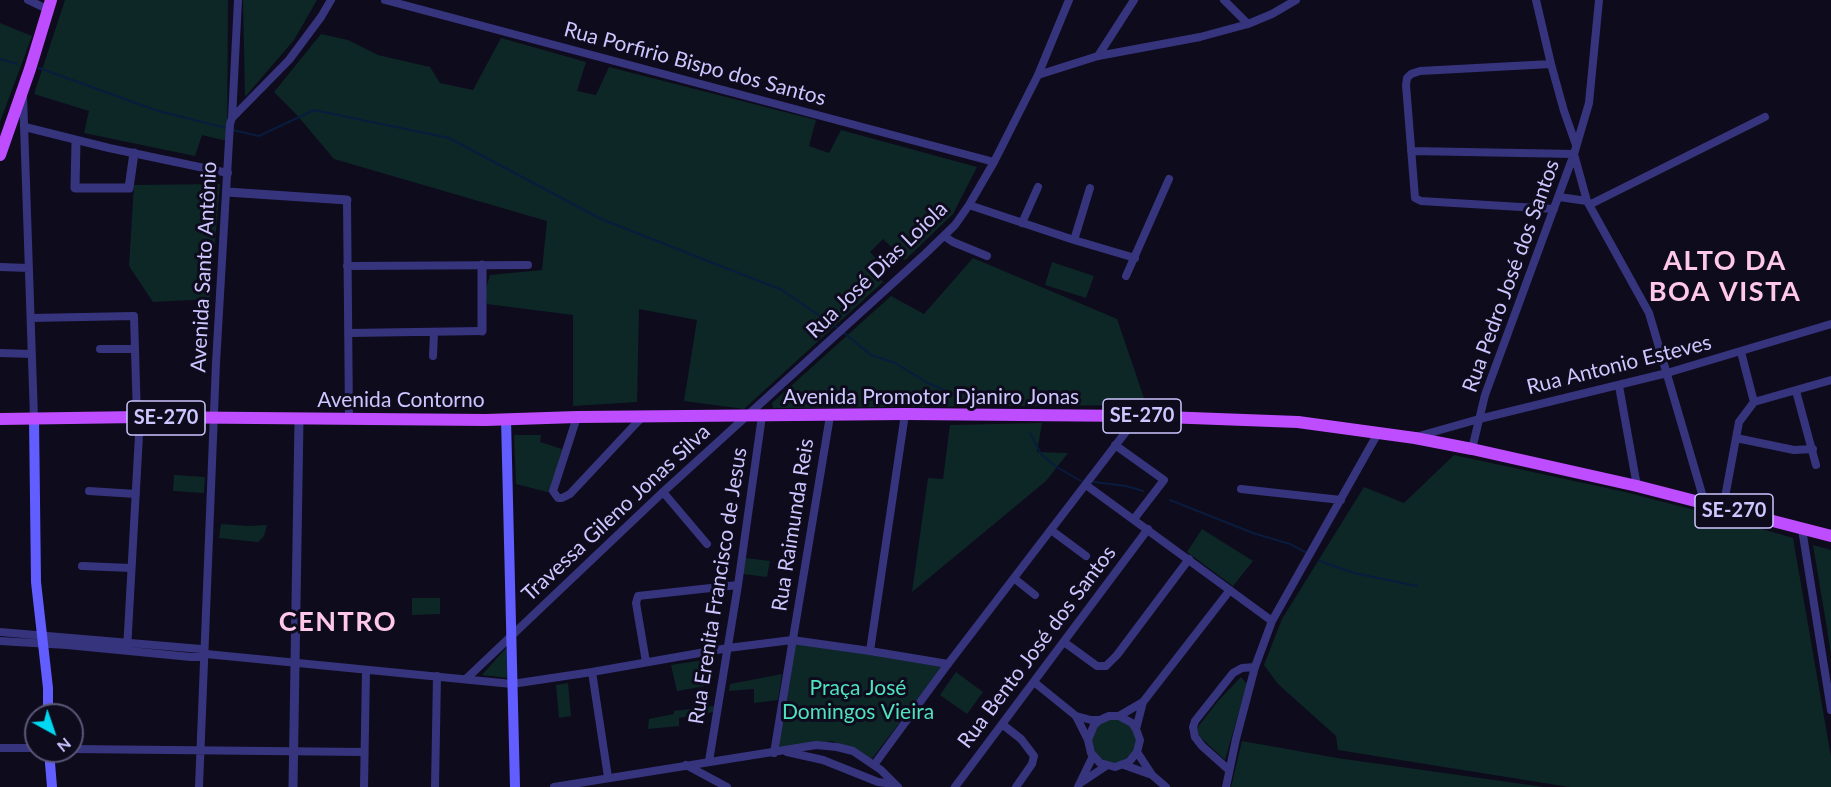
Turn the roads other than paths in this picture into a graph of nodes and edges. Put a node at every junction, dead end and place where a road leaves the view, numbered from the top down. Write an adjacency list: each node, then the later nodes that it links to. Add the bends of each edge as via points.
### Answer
1 (28, 0): 12 (street)
2 (238, 0): 19 (street, Avenida Santo Antônio)
3 (331, 0): 19 (street, via 290,60)
4 (385, 0): 11 (street, Rua Porfirio Bispo dos Santos)
5 (1069, 0): 16 (street, Rua José Dias Loiola)
6 (1134, 0): 14 (street)
7 (1224, 0): 13 (street)
8 (1296, 0): 13 (street)
9 (1536, 0): 15 (street)
10 (1599, 0): 22 (street, Rua Pedro José dos Santos, via 1589,103)
11 (417, 4): 27 (street, Rua Porfirio Bispo dos Santos)
12 (49, 5): 17 (main road)
13 (1248, 24): 14 (street)
14 (1098, 56): 16 (street)
15 (1551, 64): 22 (street); 23 (street, via 1411,74 1406,85)
16 (1038, 75): 27 (street, Rua José Dias Loiola)
17 (22, 91): 20 (street); 26 (main road)
18 (1765, 117): 35 (street)
19 (232, 118): 28 (street, Avenida Santo Antônio)
20 (25, 128): 21 (street); 47 (street)
21 (76, 141): 24 (street); 24 (street, via 75,188 129,188)
22 (1576, 145): 25 (street, Rua Pedro José dos Santos)
23 (1411, 151): 25 (street); 37 (street, via 1415,198 1420,201)
24 (134, 153): 28 (street)
25 (1574, 154): 33 (street, Rua Pedro José dos Santos); 35 (street)
26 (0, 155)
27 (994, 162): 36 (street, Rua José Dias Loiola)
28 (228, 173): 32 (street, Avenida Santo Antônio)
29 (1169, 179): 42 (street)
30 (1038, 187): 38 (street)
31 (1090, 188): 40 (street)
32 (227, 192): 34 (street); 75 (street, Avenida Santo Antônio)
33 (1559, 197): 35 (street); 37 (street, Rua Pedro José dos Santos)
34 (347, 200): 45 (street)
35 (1588, 203): 60 (street, via 1649,313)
36 (969, 205): 38 (street); 39 (street, Rua José Dias Loiola)
37 (1554, 209): 78 (street, Rua Pedro José dos Santos)
38 (1022, 223): 40 (street)
39 (944, 236): 41 (street); 71 (street, Rua José Dias Loiola)
40 (1074, 240): 42 (street)
41 (987, 256)
42 (1135, 258): 48 (street)
43 (482, 265): 44 (street); 45 (street); 51 (street)
44 (528, 265)
45 (347, 266): 52 (street)
46 (0, 267): 47 (street)
47 (29, 268): 49 (street)
48 (1126, 276)
49 (31, 318): 55 (street, via 133,316); 58 (street)
50 (1831, 324): 56 (street, Rua Antonio Esteves)
51 (482, 331): 53 (street)
52 (349, 333): 53 (street); 76 (street)
53 (434, 333): 59 (street)
54 (99, 349): 55 (street)
55 (135, 349): 73 (street)
56 (1741, 352): 60 (street, Rua Antonio Esteves); 64 (street)
57 (0, 353): 58 (street)
58 (32, 354): 72 (street)
59 (433, 356)
60 (1667, 373): 62 (street, Rua Antonio Esteves); 94 (street)
61 (1831, 380): 63 (street)
62 (1619, 386): 78 (street, Rua Antonio Esteves); 88 (street)
63 (1796, 391): 64 (street); 85 (street)
64 (1754, 402): 82 (street, via 1742,416)
65 (904, 414): 68 (main road, Avenida Promotor Djaniro Jonas / SE-270); 69 (main road, Avenida Promotor Djaniro Jonas / SE-270); 119 (street)
66 (643, 416): 70 (main road, Avenida Promotor Djaniro Jonas / SE-270); 70 (street, via 570,494 558,498 554,491); 71 (main road, Avenida Promotor Djaniro Jonas / SE-270)
67 (762, 416): 68 (main road, Avenida Promotor Djaniro Jonas / SE-270); 71 (main road, Avenida Promotor Djaniro Jonas / SE-270); 107 (street, Rua Erenita Francisco de Jesus)
68 (830, 416): 114 (street, Rua Raimunda Reis)
69 (1138, 416): 80 (main road, Avenida Promotor Djaniro Jonas / SE-270, via 1298,422); 83 (street)
70 (578, 417): 77 (main road, Avenida Promotor Djaniro Jonas / SE-270)
71 (745, 417): 91 (street, Travessa Gileno Jonas Silva)
72 (34, 418): 73 (main road, Avenida Contorno / SE-270); 74 (main road, Avenida Contorno / SE-270); 113 (main road, via 36,582)
73 (139, 418): 75 (main road, Avenida Contorno / SE-270); 92 (street)
74 (0, 419)
75 (214, 419): 79 (main road, Avenida Contorno / SE-270); 120 (street, Avenida Santo Antônio)
76 (349, 419): 77 (main road, Avenida Contorno / SE-270); 79 (main road, Avenida Contorno / SE-270)
77 (506, 419): 112 (main road, Avenida Contorno)
78 (1479, 419): 81 (street, Rua Antonio Esteves); 84 (street, Rua Pedro José dos Santos)
79 (299, 420): 122 (street)
80 (1378, 433): 81 (main road, Avenida Promotor Djaniro Jonas / SE-270); 93 (street)
81 (1415, 438): 84 (main road, Avenida Promotor Djaniro Jonas / SE-270)
82 (1736, 438): 85 (street, via 1794,450); 95 (street)
83 (1115, 446): 87 (street); 96 (street, via 1164,480)
84 (1472, 449): 88 (main road, Avenida Promotor Djaniro Jonas / SE-270)
85 (1813, 449): 86 (street)
86 (1816, 465)
87 (1086, 484): 96 (street); 98 (street)
88 (1637, 486): 94 (main road, SE-270)
89 (1241, 489): 93 (street)
90 (89, 491): 92 (street)
91 (663, 492): 101 (street); 112 (street, Travessa Gileno Jonas Silva)
92 (136, 494): 105 (street)
93 (1341, 500): 110 (street)
94 (1705, 504): 95 (main road, SE-270)
95 (1723, 508): 97 (main road, SE-270)
96 (1134, 519): 99 (street)
97 (1802, 528): 100 (main road, SE-270); 133 (street)
98 (1051, 530): 102 (street); 106 (street)
99 (1148, 530): 103 (street); 116 (street, Rua Bento José dos Santos)
100 (1831, 536)
101 (707, 544)
102 (1086, 556)
103 (1189, 559): 108 (street); 116 (street, via 1106,666 1097,666)
104 (81, 566): 105 (street)
105 (131, 568): 117 (street)
106 (1015, 579): 109 (street); 123 (street)
107 (738, 585): 118 (street, Rua Erenita Francisco de Jesus); 121 (street, via 638,596)
108 (1230, 590): 110 (street); 131 (street)
109 (1035, 595)
110 (1272, 621): 124 (street)
111 (0, 632): 113 (street)
112 (512, 635): 128 (street, Travessa Gileno Jonas Silva); 130 (main road, Avenida Contorno)
113 (43, 640): 115 (street); 117 (street); 132 (main road)
114 (792, 640): 118 (street); 119 (street); 146 (street)
115 (0, 641)
116 (1064, 642): 129 (street, Rua Bento José dos Santos)
117 (127, 646): 120 (street, via 190,657)
118 (728, 648): 121 (street); 149 (street, Rua Erenita Francisco de Jesus)
119 (870, 651): 123 (street)
120 (206, 654): 122 (street); 143 (street, Avenida Santo Antônio)
121 (646, 662): 126 (street)
122 (296, 663): 125 (street); 144 (street)
123 (948, 664): 152 (street)
124 (1255, 667): 155 (street); 155 (street, via 1233,673 1192,727 1202,746)
125 (366, 670): 127 (street); 145 (street)
126 (592, 672): 130 (street); 158 (street)
127 (437, 676): 128 (street); 166 (street)
128 (467, 678): 130 (street)
129 (1034, 682): 134 (street); 137 (street, Rua Bento José dos Santos)
130 (512, 684): 167 (main road, Avenida Contorno)
131 (1143, 702): 135 (street); 138 (street)
132 (47, 703)
133 (1831, 710)
134 (1076, 716): 136 (street); 139 (street)
135 (1119, 716): 136 (street); 138 (street)
136 (1100, 720): 139 (street)
137 (1002, 724): 170 (street, Rua Bento José dos Santos); 171 (street, via 1034,756)
138 (1136, 729): 147 (street, via 1140,740)
139 (1088, 740): 148 (street)
140 (0, 748): 141 (street)
141 (24, 748)
142 (84, 748): 143 (street)
143 (200, 752): 144 (street); 163 (street, Avenida Santo Antônio)
144 (295, 752): 145 (street); 164 (street)
145 (364, 752): 165 (street)
146 (777, 752): 149 (street); 152 (street, via 816,745 837,747); 159 (street, via 812,756)
147 (1137, 752): 153 (street); 157 (street)
148 (1093, 756): 154 (street); 160 (street)
149 (710, 761): 151 (street)
150 (50, 763): 162 (main road)
151 (684, 765): 158 (street); 169 (street)
152 (874, 765): 156 (street)
153 (1124, 765): 154 (street); 157 (street)
154 (1106, 766): 160 (street)
155 (1229, 770): 173 (street)
156 (886, 774): 159 (street); 161 (street)
157 (1152, 775): 172 (street)
158 (608, 777): 168 (street)
159 (881, 783): 161 (street)
160 (1080, 785)
161 (896, 786)
162 (52, 787)
163 (199, 787)
164 (293, 787)
165 (364, 787)
166 (435, 787)
167 (515, 787)
168 (554, 787)
169 (727, 787)
170 (955, 787)
171 (1016, 787)
172 (1166, 787)
173 (1226, 787)

